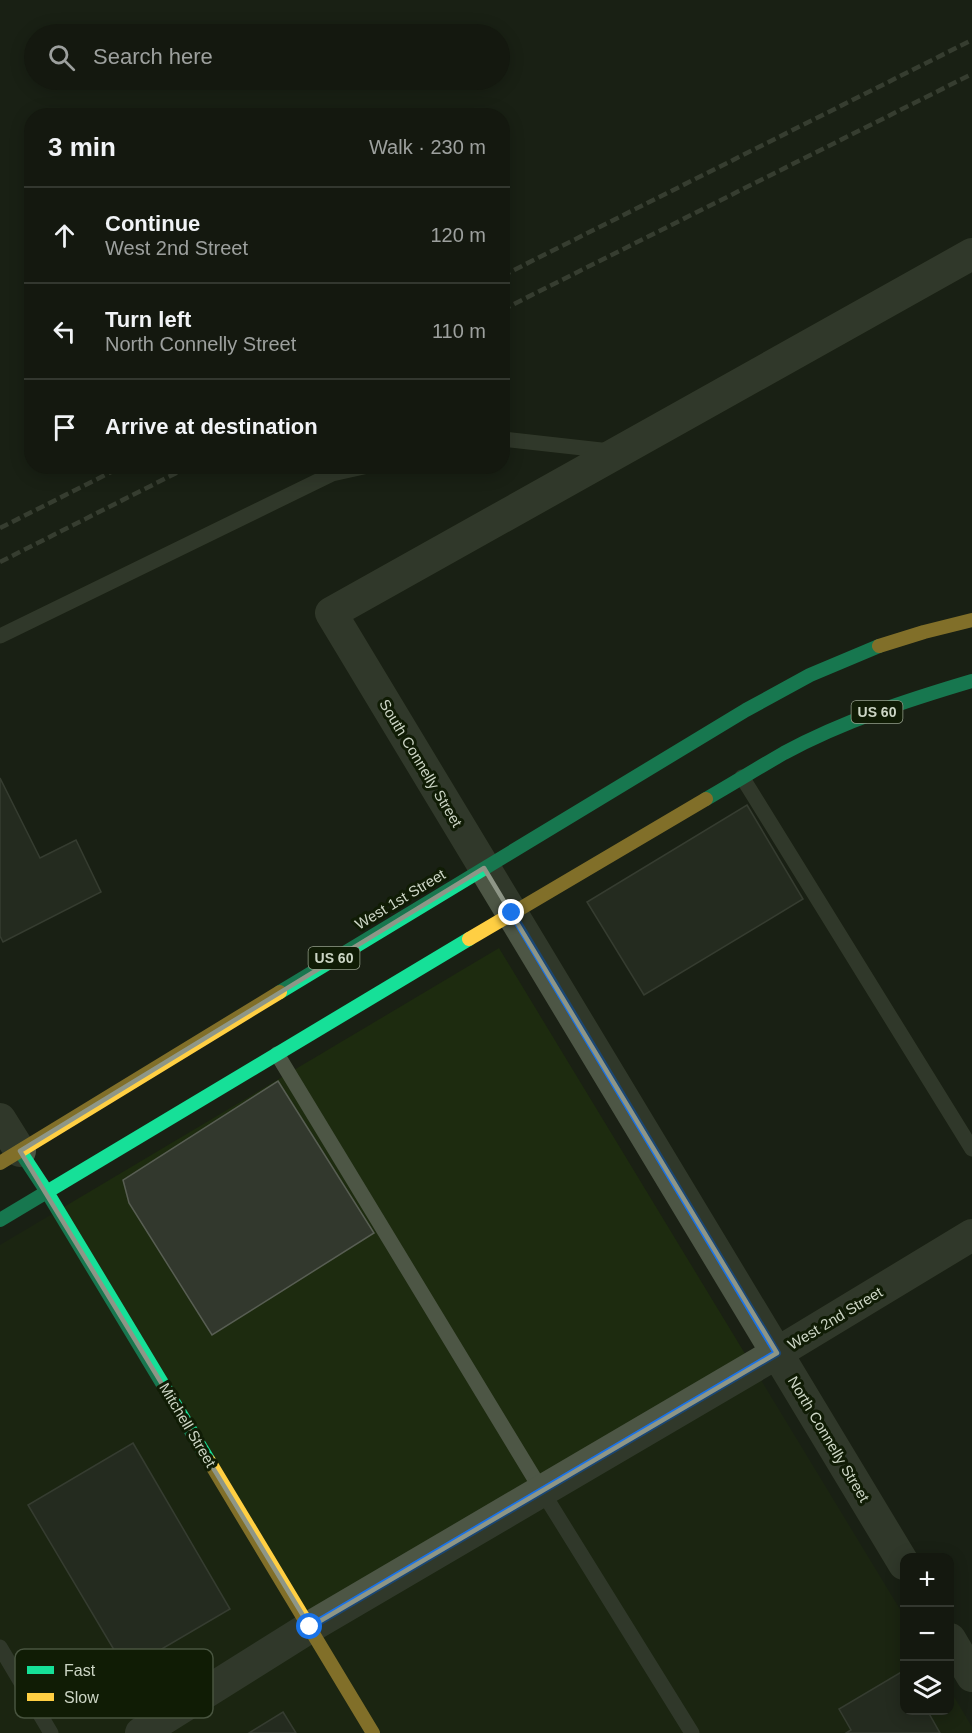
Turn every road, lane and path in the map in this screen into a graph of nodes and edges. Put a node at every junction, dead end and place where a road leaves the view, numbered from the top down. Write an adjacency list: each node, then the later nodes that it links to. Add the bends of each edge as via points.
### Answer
1 (972, 254): 3 (street)
2 (510, 440): 3 (lane)
3 (616, 452): 9 (street, South Connelly Street, via 331,613)
4 (332, 474): 6 (lane)
5 (972, 620): 9 (main road, West 1st Street / US 60, via 894,641 788,686)
6 (0, 636)
7 (972, 681): 8 (main road, US 60, via 849,723)
8 (742, 777): 10 (main road, US 60); 13 (lane)
9 (484, 868): 10 (street, South Connelly Street); 14 (main road, West 1st Street / US 60)
10 (512, 913): 11 (main road, US 60); 18 (street, North Connelly Street)
11 (277, 1054): 15 (main road, US 60); 19 (lane)
12 (0, 1119): 14 (street, Mitchell Street)
13 (972, 1149)
14 (10, 1157): 15 (main road, Mitchell Street)
15 (47, 1192): 16 (main road, US 60); 21 (main road, Mitchell Street)
16 (0, 1220)
17 (972, 1235): 18 (street, West 2nd Street)
18 (777, 1353): 19 (street, West 2nd Street); 20 (street, North Connelly Street)
19 (542, 1491): 21 (street, West 2nd Street); 32 (lane)
20 (900, 1557)
21 (310, 1627): 26 (street, West 2nd Street); 31 (main road, Mitchell Street)
22 (954, 1646): 25 (street)
23 (0, 1647): 24 (lane)
24 (15, 1672)
25 (972, 1676)
26 (213, 1688)
27 (42, 1718): 29 (lane)
28 (165, 1718): 30 (street, West 2nd Street)
29 (51, 1733)
30 (141, 1733)
31 (373, 1733)
32 (692, 1733)

